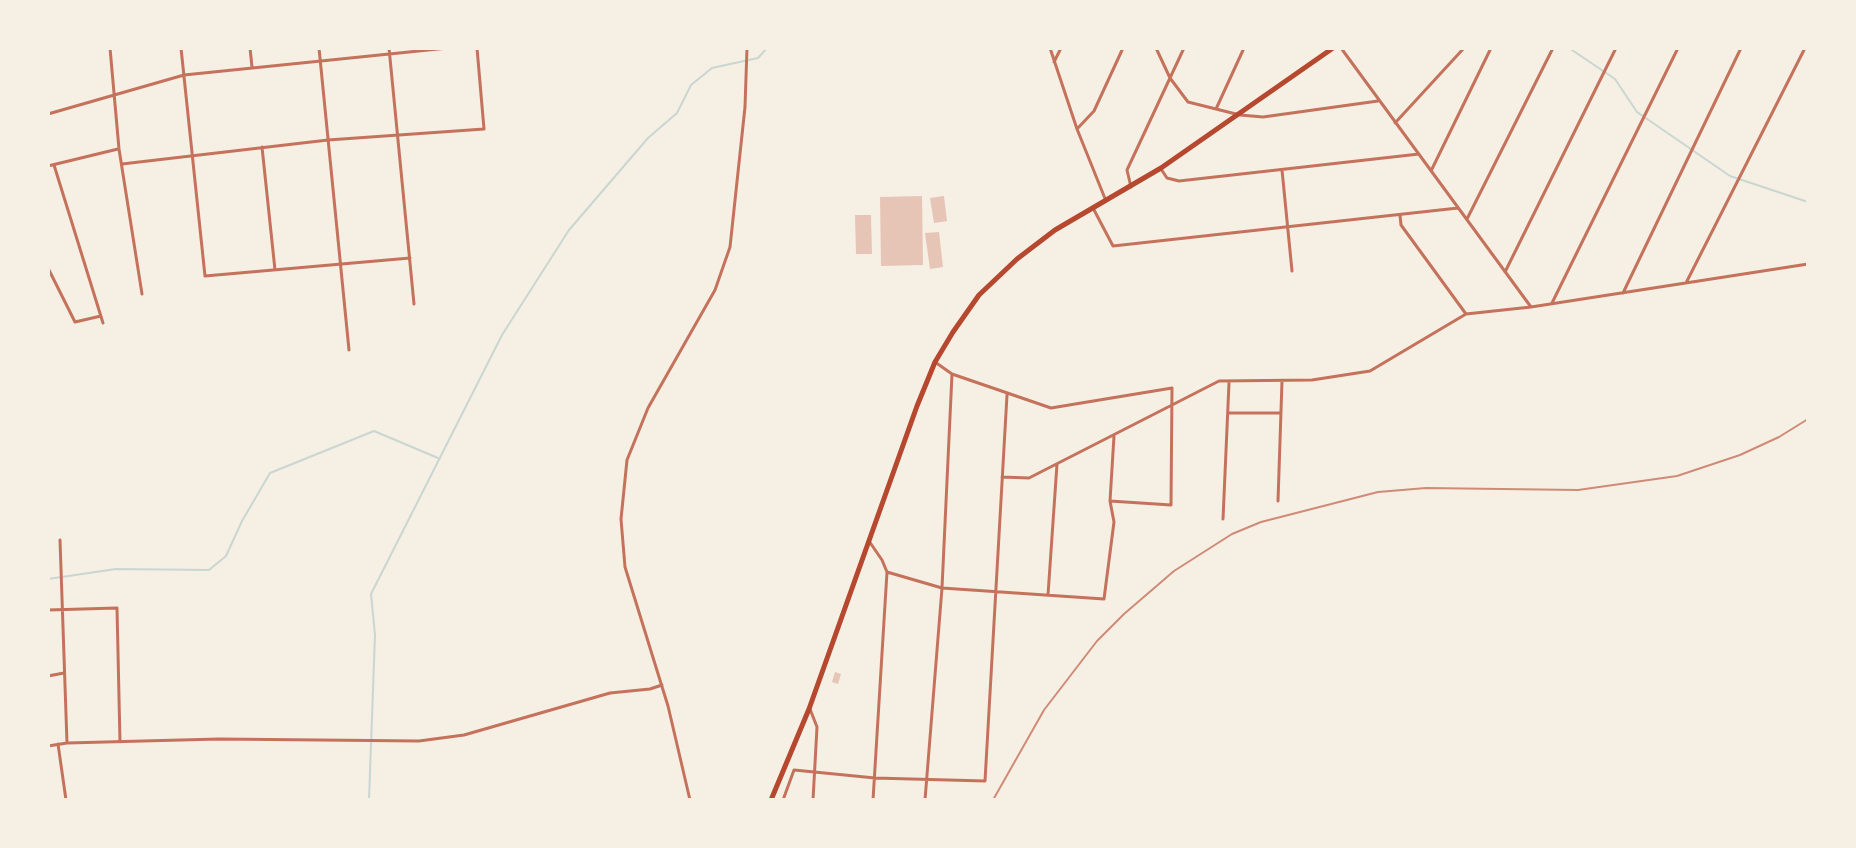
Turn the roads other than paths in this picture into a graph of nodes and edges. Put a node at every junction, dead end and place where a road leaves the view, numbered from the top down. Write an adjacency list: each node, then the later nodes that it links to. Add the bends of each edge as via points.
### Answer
1 (110, 48): 29 (street)
2 (181, 48): 27 (street)
3 (250, 48): 26 (street)
4 (319, 48): 24 (street)
5 (448, 48): 23 (street)
6 (477, 48): 36 (street, via 484,129)
7 (1050, 48): 25 (street)
8 (1061, 48): 25 (street)
9 (1123, 48): 35 (street, via 1094,111)
10 (1156, 48): 28 (street)
11 (1184, 48): 28 (street)
12 (1244, 48): 31 (street)
13 (1333, 48): 33 (highway)
14 (1341, 48): 30 (street)
15 (1464, 48): 34 (street)
16 (1491, 48): 47 (street)
17 (1553, 48): 53 (street)
18 (1616, 48): 61 (street)
19 (1678, 48): 66 (street)
20 (1741, 48): 63 (street)
21 (1805, 49): 62 (street)
22 (747, 50): 96 (street, via 730,247 715,290 648,408 627,460 621,519 625,567)
23 (389, 51): 24 (street); 36 (street)
24 (320, 59): 26 (street); 37 (street)
25 (1054, 62): 35 (street)
26 (252, 67): 27 (street)
27 (184, 75): 29 (street); 40 (street)
28 (1170, 78): 31 (street, via 1188,102); 48 (street, via 1127,170)
29 (115, 96): 32 (street); 39 (street)
30 (1379, 101): 33 (street, via 1263,117); 34 (street)
31 (1216, 109): 33 (street)
32 (48, 114)
33 (1240, 115): 45 (highway)
34 (1395, 123): 41 (street)
35 (1077, 129): 49 (street)
36 (398, 135): 37 (street); 55 (street)
37 (328, 140): 38 (street); 56 (street)
38 (262, 147): 40 (street); 59 (street)
39 (119, 149): 42 (street); 43 (street)
40 (192, 154): 42 (street); 59 (street, via 205,276)
41 (1419, 154): 46 (street); 47 (street)
42 (122, 164): 64 (street)
43 (54, 165): 44 (street); 69 (street)
44 (48, 166)
45 (1161, 168): 46 (street, via 1167,178 1179,181); 48 (highway)
46 (1282, 170): 54 (street)
47 (1431, 171): 51 (street)
48 (1131, 187): 49 (highway)
49 (1106, 201): 50 (highway)
50 (1093, 208): 54 (street, via 1113,246); 72 (highway, via 999,275 970,307)
51 (1458, 208): 52 (street); 53 (street)
52 (1400, 215): 54 (street); 68 (street, via 1401,225)
53 (1467, 219): 61 (street)
54 (1288, 227): 60 (street)
55 (410, 258): 56 (street); 65 (street)
56 (340, 264): 59 (street); 71 (street)
57 (1808, 264): 62 (street)
58 (48, 268): 69 (street, via 75,322)
59 (275, 270)
60 (1292, 271)
61 (1505, 272): 67 (street)
62 (1686, 283): 63 (street)
63 (1623, 293): 66 (street)
64 (142, 294)
65 (414, 304)
66 (1551, 304): 67 (street)
67 (1531, 307): 68 (street)
68 (1466, 314): 74 (street, via 1370,371)
69 (101, 316): 70 (street)
70 (103, 323)
71 (349, 350)
72 (935, 362): 73 (street); 87 (highway)
73 (952, 374): 76 (street); 89 (street)
74 (1282, 381): 75 (street); 79 (street)
75 (1229, 382): 77 (street, via 1219,381); 78 (street)
76 (1007, 395): 77 (street, via 1051,408 1172,388); 82 (street)
77 (1172, 407): 80 (street); 83 (street, via 1171,505)
78 (1228, 413): 79 (street); 85 (street)
79 (1281, 413): 84 (street)
80 (1114, 436): 81 (street); 83 (street)
81 (1057, 464): 82 (street, via 1029,478); 91 (street)
82 (1002, 477): 90 (street)
83 (1110, 501): 91 (street, via 1114,522 1104,599)
84 (1278, 501)
85 (1223, 519)
86 (60, 540): 93 (street)
87 (869, 541): 88 (street); 97 (highway)
88 (887, 572): 89 (street); 103 (street)
89 (942, 588): 90 (street); 104 (street)
90 (996, 591): 91 (street); 104 (street, via 985,781)
91 (1048, 595)
92 (48, 610): 93 (street)
93 (62, 610): 94 (street); 98 (street, via 117,608)
94 (65, 673): 95 (street); 99 (street)
95 (48, 676)
96 (662, 685): 98 (street, via 610,693 464,735 419,741); 106 (street)
97 (809, 709): 102 (street, via 817,727); 107 (highway)
98 (120, 742): 99 (street)
99 (67, 743): 100 (street)
100 (58, 744): 101 (street); 105 (street)
101 (48, 746)
102 (815, 771): 103 (street); 108 (street, via 794,770); 109 (street)
103 (875, 778): 104 (street); 110 (street)
104 (926, 778): 111 (street)
105 (66, 800)
106 (690, 800)
107 (771, 800)
108 (783, 800)
109 (813, 800)
110 (873, 800)
111 (925, 800)

